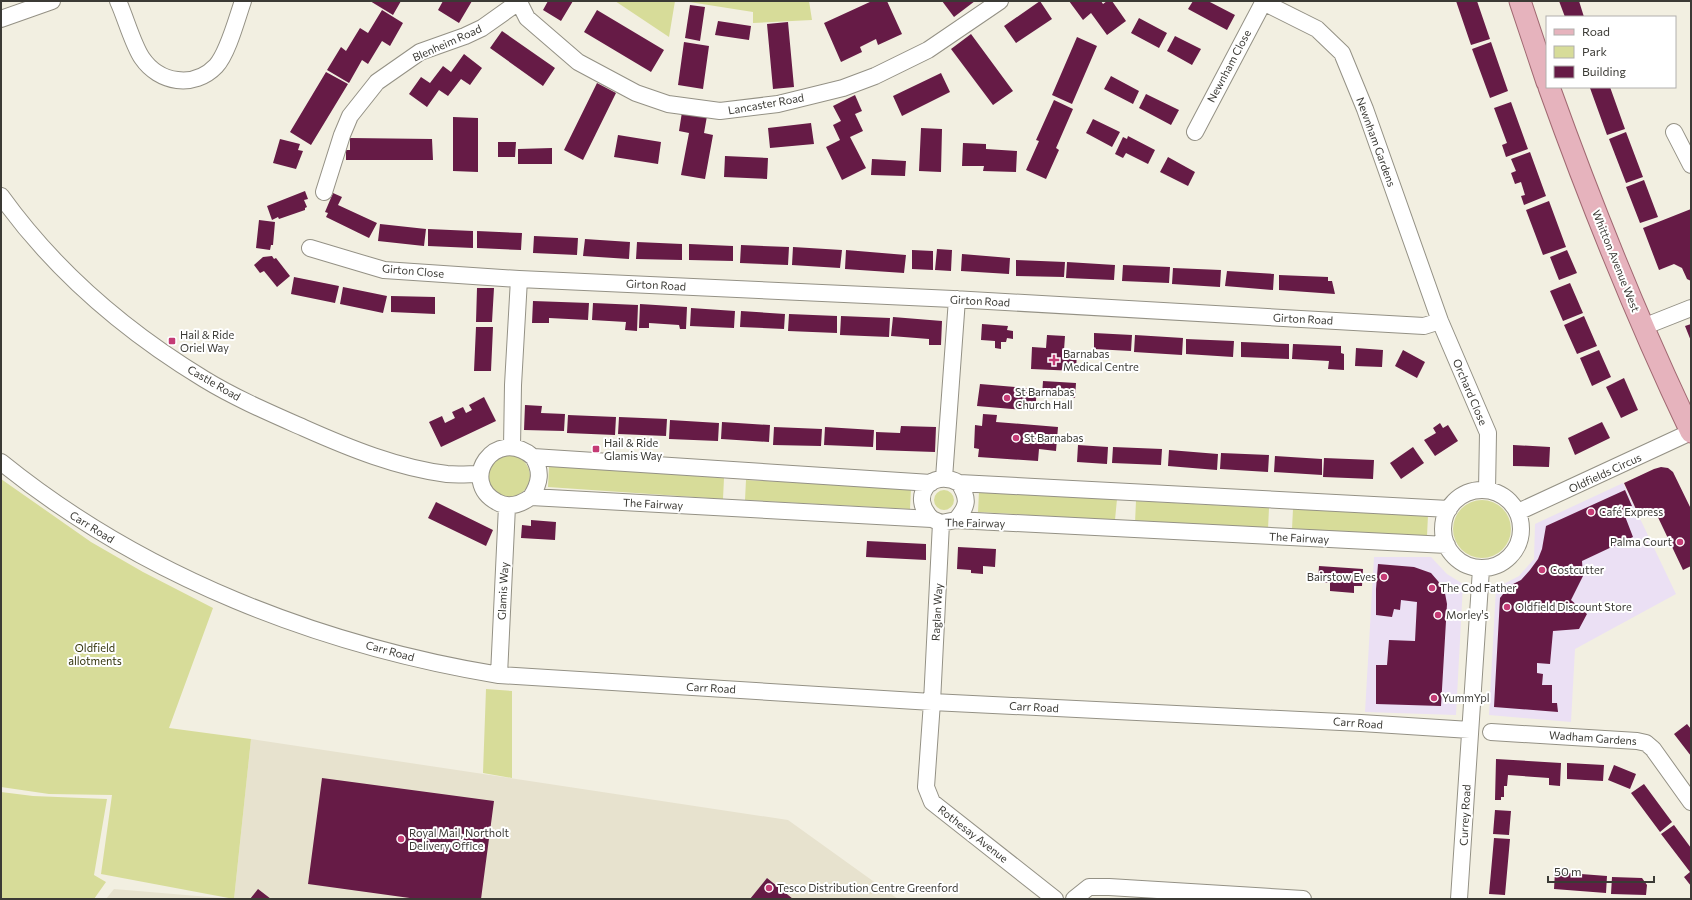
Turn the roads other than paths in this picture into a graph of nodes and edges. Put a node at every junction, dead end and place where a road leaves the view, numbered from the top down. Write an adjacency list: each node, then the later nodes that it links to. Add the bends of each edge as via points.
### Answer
1 (52, 1): 8 (street)
2 (118, 1): 3 (street, via 141,57 152,70 178,81 193,79 216,66 224,53)
3 (243, 1)
4 (1000, 1): 6 (street, Lancaster Road, via 928,50 875,76 843,88 778,104 720,111 668,104 636,93 578,62 528,18)
5 (1520, 1): 9 (main road)
6 (519, 2): 14 (street, Blenheim Road, via 482,28 420,52 377,82 350,116)
7 (1264, 2): 11 (street, Newnham Close); 20 (street, Newnham Gardens, via 1317,29 1342,53 1365,109)
8 (1, 19)
9 (1546, 79)
10 (1549, 88): 21 (main road, Whitton Avenue West, via 1616,265)
11 (1195, 132)
12 (1674, 132): 13 (street)
13 (1691, 165)
14 (324, 192)
15 (1, 196): 26 (street, Castle Road, via 50,255 83,289 152,345 205,379 263,410 372,455 411,467 448,474)
16 (310, 248): 17 (street, Girton Close, via 384,270)
17 (519, 279): 18 (street, Girton Road); 23 (street)
18 (957, 299): 20 (street, Girton Road, via 1424,326); 27 (street)
19 (1691, 308): 21 (street)
20 (1440, 321): 29 (street, Orchard Close, via 1488,433)
21 (1643, 327): 22 (main road, Whitton Avenue West)
22 (1691, 432): 33 (street, Oldfields Circus)
23 (512, 446): 24 (street, via 526,451); 26 (street, via 492,452 485,460)
24 (533, 457): 27 (street); 30 (street, via 540,477 538,487)
25 (1, 462): 37 (street, Carr Road, via 41,493 118,543 224,596 282,620 344,639 453,668)
26 (480, 474): 31 (street, via 481,484 486,493 492,500)
27 (937, 480): 28 (street); 34 (street, via 923,493 921,501 926,514)
28 (959, 483): 32 (street); 34 (street, via 965,493 964,511)
29 (1487, 490): 32 (street, via 1463,495); 33 (street, via 1509,500)
30 (531, 497): 31 (street, The Fairway, via 521,504); 34 (street, The Fairway)
31 (507, 506): 37 (street, Glamis Way)
32 (1449, 508): 35 (street, via 1444,522)
33 (1518, 512): 36 (street, via 1522,530 1516,550 1495,567)
34 (943, 521): 35 (street, The Fairway); 38 (street, Raglan Way)
35 (1446, 545): 36 (street, via 1451,553 1468,566)
36 (1481, 568): 39 (street)
37 (499, 675): 38 (street, Carr Road)
38 (932, 702): 39 (street, Carr Road); 42 (street, Rothesay Avenue, via 926,787 932,802)
39 (1470, 730): 45 (street, Currey Road)
40 (1491, 732): 41 (street, Wadham Gardens, via 1637,740 1646,743)
41 (1691, 802)
42 (1055, 899)
43 (1074, 899): 44 (street, via 1089,887)
44 (1303, 899)
45 (1459, 899)

